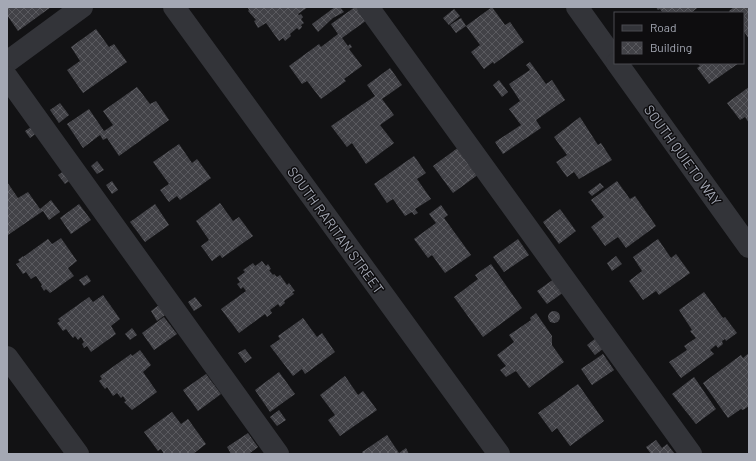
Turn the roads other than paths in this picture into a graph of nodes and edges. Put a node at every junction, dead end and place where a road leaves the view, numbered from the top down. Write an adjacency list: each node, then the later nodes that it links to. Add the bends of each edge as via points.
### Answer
1 (82, 7): 6 (street)
2 (174, 7): 13 (street, SOUTH RARITAN STREET)
3 (368, 7): 14 (street)
4 (577, 7): 5 (street)
5 (614, 59)
6 (7, 62)
7 (618, 64): 9 (street, SOUTH QUIETO WAY)
8 (7, 78): 12 (street)
9 (749, 247)
10 (7, 357): 11 (street)
11 (78, 454)
12 (278, 454)
13 (499, 454)
14 (691, 454)

